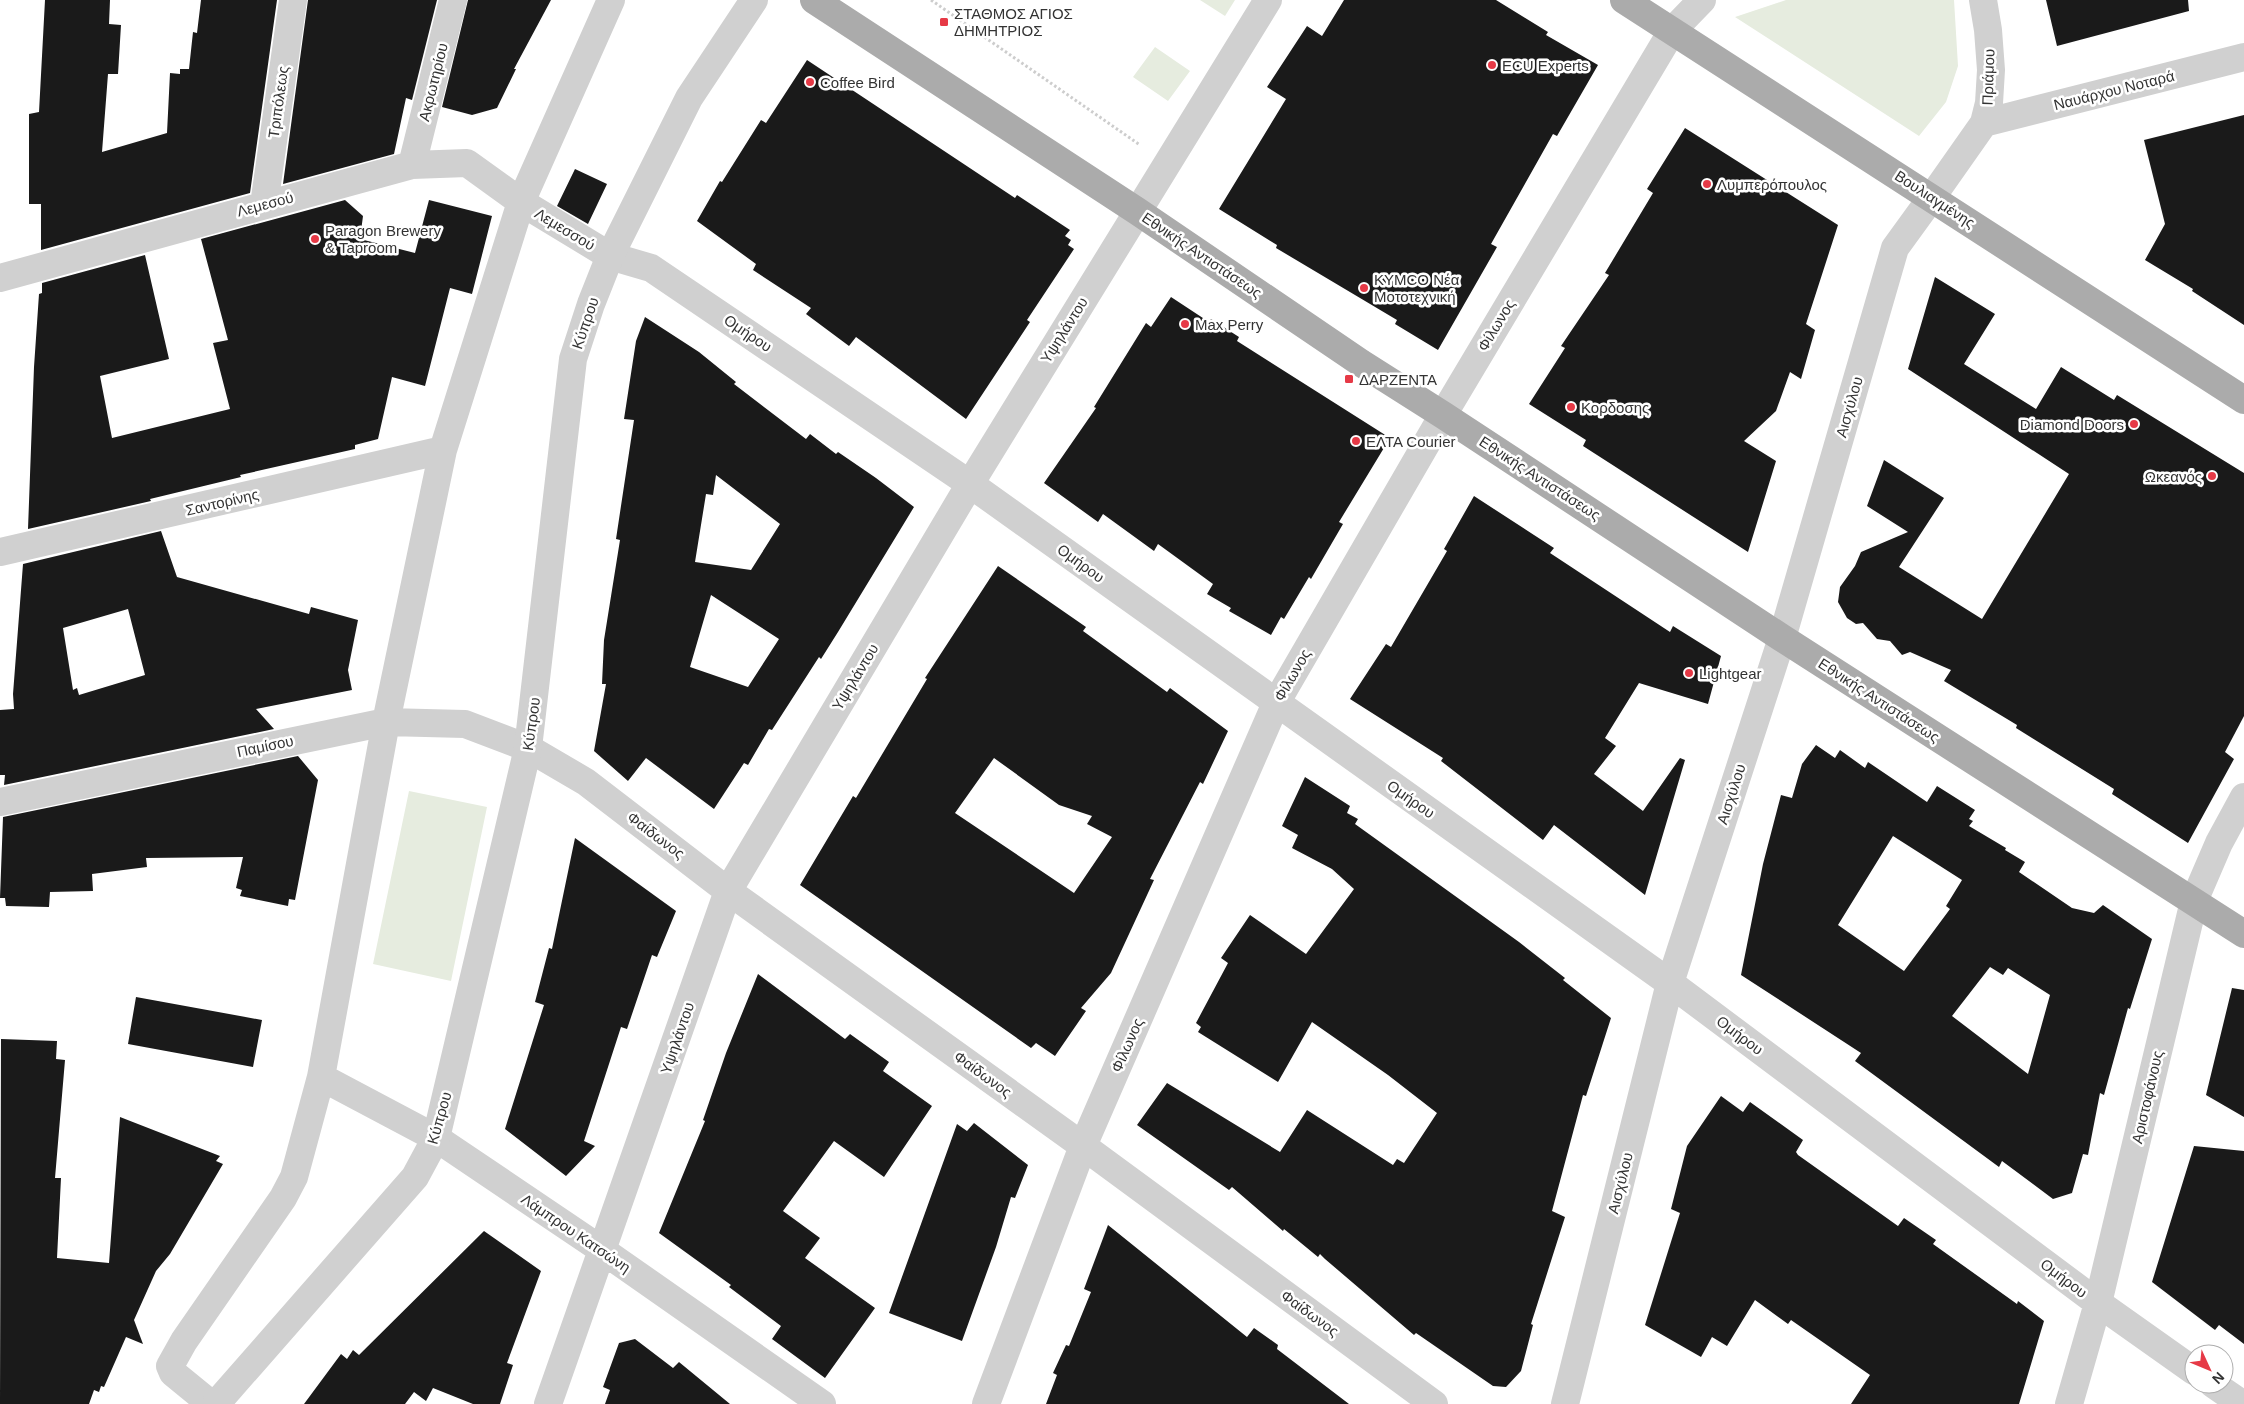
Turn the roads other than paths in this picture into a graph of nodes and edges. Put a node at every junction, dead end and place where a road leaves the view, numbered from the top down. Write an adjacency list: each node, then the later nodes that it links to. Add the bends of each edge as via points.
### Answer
1 (293, 0): 16 (street, Τριπόλεως)
2 (453, 0): 13 (street, Ακρωτηρίου)
3 (611, 0): 15 (street)
4 (754, 0): 18 (street, Κύπρου, via 688,98)
5 (814, 0): 17 (main road, Εθνικής Αντιστάσεως)
6 (1268, 0): 17 (street, Υψηλάντου)
7 (1624, 0): 10 (main road, Βουλιαγμένης)
8 (1702, 0): 10 (street, Φίλωνος)
9 (1983, 0): 12 (street, Πριάμου, via 1991,70)
10 (1672, 31): 14 (main road, Βουλιαγμένης); 21 (street, Φίλωνος)
11 (2244, 57): 12 (street, Ναυάρχου Νοταρά)
12 (1984, 123): 14 (street, Πριάμου)
13 (412, 165): 15 (street, Λεμεσού, via 468,163); 16 (street, Λεμεσού)
14 (1932, 197): 20 (main road, Βουλιαγμένης); 25 (street, Αισχύλου, via 1895,248)
15 (520, 202): 18 (street, Λεμεσσού); 22 (street)
16 (264, 204): 19 (street, Λεμεσού)
17 (1137, 211): 21 (main road, Εθνικής Αντιστάσεως, via 1361,363); 23 (street, Υψηλάντου)
18 (610, 256): 23 (street, Ομήρου, via 651,268); 28 (street, Κύπρου, via 573,359)
19 (0, 278)
20 (2244, 400)
21 (1443, 414): 25 (main road, Εθνικής Αντιστάσεως); 26 (street, Φίλωνος)
22 (443, 450): 24 (street, Σαντορίνης); 27 (street)
23 (970, 484): 26 (street, Ομήρου); 31 (street, Υψηλάντου)
24 (0, 552)
25 (1782, 638): 32 (main road, Εθνικής Αντιστάσεως); 34 (street, Αισχύλου)
26 (1276, 702): 34 (street, Ομήρου); 37 (street, Φίλωνος)
27 (386, 722): 28 (street, Παμίσου, via 465,724); 30 (street, Παμίσου); 35 (street)
28 (528, 748): 31 (street, Φαίδωνος, via 586,782); 36 (street, Κύπρου)
29 (2244, 797): 32 (street, Αριστοφάνους, via 2218,843)
30 (0, 802)
31 (728, 892): 37 (street, Φαίδωνος); 38 (street, Υψηλάντου)
32 (2194, 901): 33 (main road, Εθνικής Αντιστάσεως); 39 (street, Αριστοφάνους)
33 (2244, 934)
34 (1670, 983): 39 (street, Ομήρου); 48 (street, Αισχύλου)
35 (321, 1076): 36 (street, Λάμπρου Κατσώνη); 42 (street, via 294,1177 170,1366 173,1373)
36 (436, 1138): 38 (street, Λάμπρου Κατσώνη); 43 (street, Κύπρου, via 415,1177)
37 (1083, 1146): 46 (street, Φίλωνος); 47 (street, Φαίδωνος)
38 (602, 1250): 44 (street, Υψηλάντου); 45 (street, Λάμπρου Κατσώνη)
39 (2098, 1303): 40 (street, Ομήρου); 49 (street, Αριστοφάνους)
40 (2184, 1364)
41 (2228, 1394): 50 (street)
42 (211, 1404)
43 (216, 1404)
44 (548, 1404)
45 (822, 1404)
46 (986, 1404)
47 (1434, 1404)
48 (1565, 1404)
49 (2069, 1404)
50 (2242, 1404)

